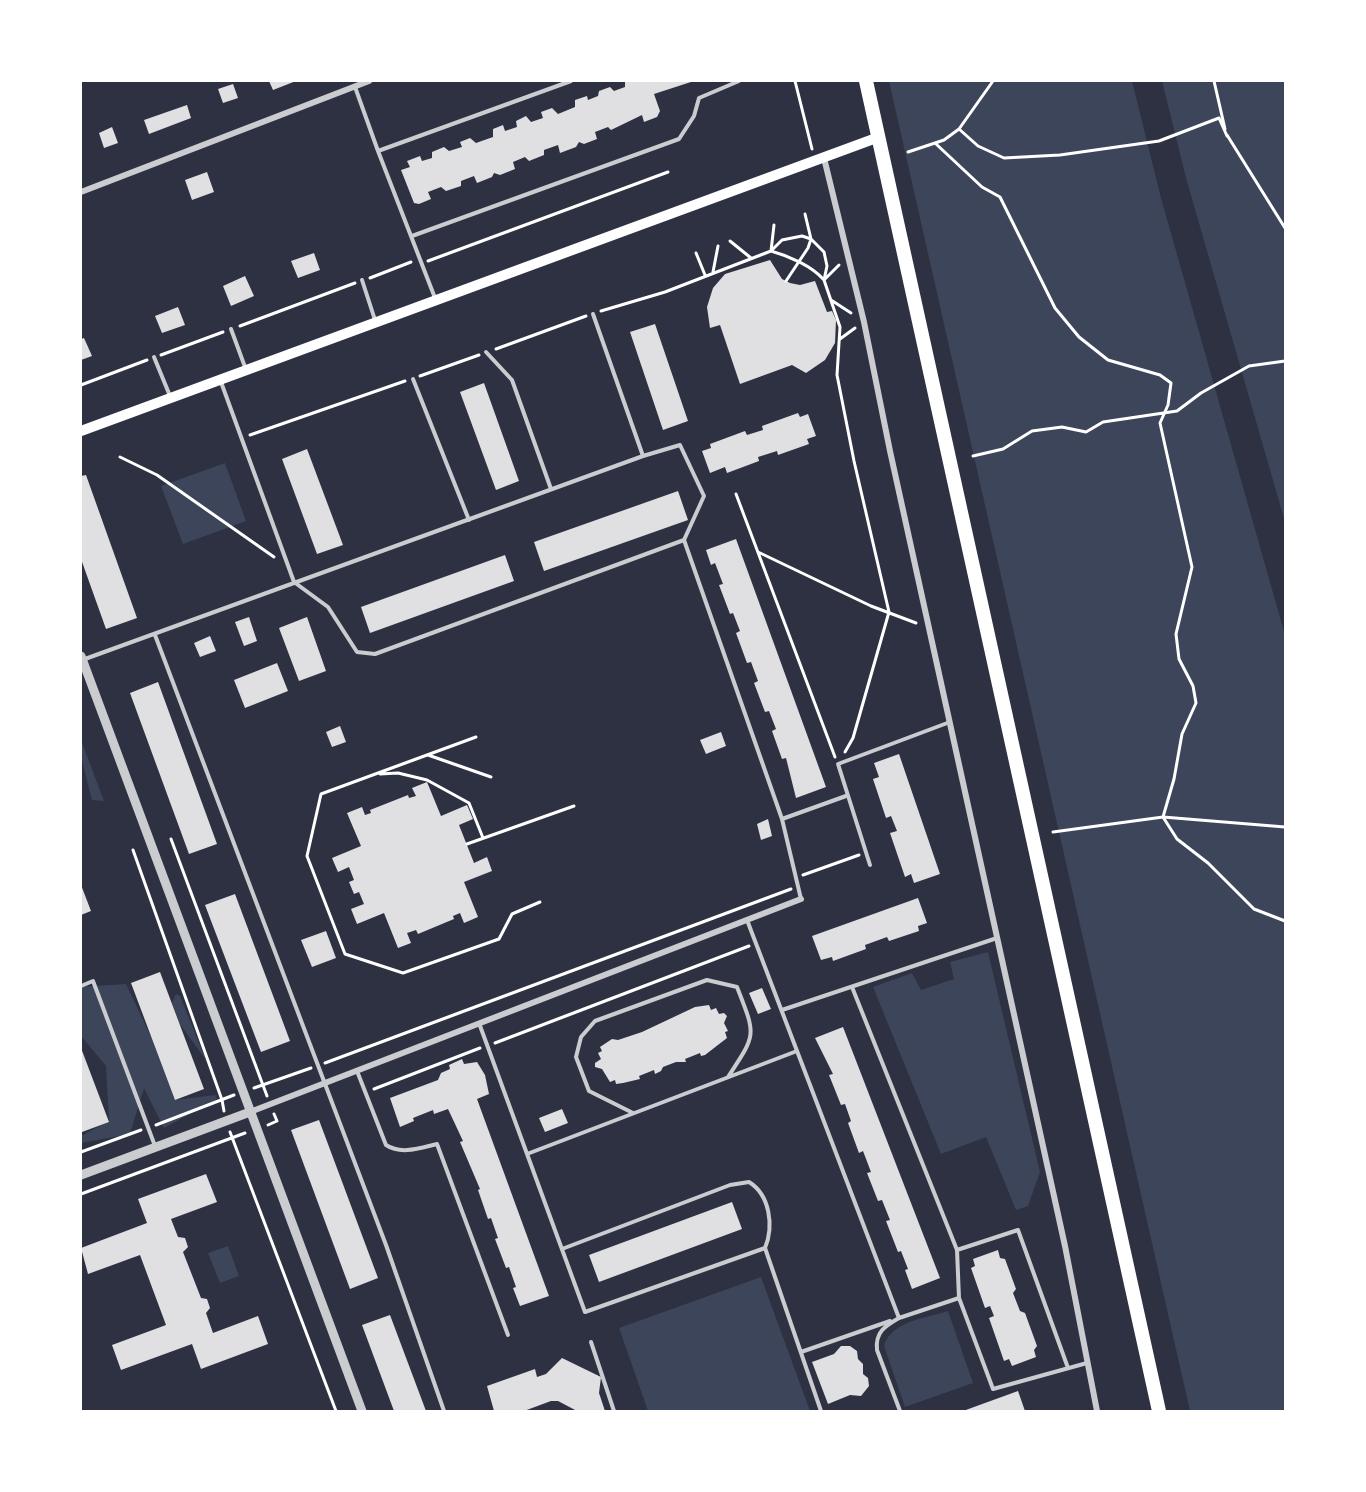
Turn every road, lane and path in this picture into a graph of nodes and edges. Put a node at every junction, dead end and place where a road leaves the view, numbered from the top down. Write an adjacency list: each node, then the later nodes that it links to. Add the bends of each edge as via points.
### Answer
1 (369, 81): 8 (street)
2 (571, 81): 13 (lane)
3 (739, 81): 21 (lane, via 699,98 694,116 679,139)
4 (795, 81): 15 (path)
5 (867, 81): 11 (highway)
6 (993, 81): 9 (path)
7 (1214, 81): 10 (path)
8 (355, 86): 13 (lane); 17 (street)
9 (958, 129): 10 (path, via 978,146 1004,158 1060,155 1159,141 1219,118); 12 (path)
10 (1227, 136): 20 (path)
11 (879, 137): 15 (main road); 132 (highway)
12 (935, 143): 14 (path); 51 (path, via 982,187 1000,197 1055,308 1079,338 1108,360 1172,382)
13 (378, 151): 21 (lane)
14 (908, 152)
15 (819, 159): 27 (street); 37 (main road)
16 (668, 172): 29 (path)
17 (81, 192)
18 (805, 214): 22 (path)
19 (774, 225): 25 (path)
20 (1285, 228)
21 (412, 236): 29 (lane)
22 (811, 239): 25 (path, via 788,238); 30 (path); 34 (path, via 824,252)
23 (730, 241): 28 (path)
24 (718, 246): 31 (path)
25 (771, 251): 28 (path); 30 (path)
26 (696, 253): 32 (path)
27 (848, 255): 34 (path); 39 (street)
28 (751, 258): 31 (path)
29 (421, 261): 33 (path); 37 (lane)
30 (799, 262): 34 (path); 35 (path)
31 (713, 272): 32 (path)
32 (705, 275): 38 (path)
33 (362, 280): 40 (lane); 41 (path)
34 (824, 280): 36 (path)
35 (786, 281)
36 (831, 300): 39 (path); 42 (path)
37 (436, 301): 40 (main road)
38 (593, 314): 43 (path); 54 (lane)
39 (864, 322): 42 (path); 65 (street)
40 (376, 324): 46 (main road)
41 (231, 329): 44 (path); 46 (lane)
42 (840, 339): 64 (path, via 837,375)
43 (486, 352): 47 (path); 57 (lane, via 512,380)
44 (154, 357): 49 (path); 50 (lane)
45 (1285, 361): 51 (path, via 1248,366 1177,411)
46 (246, 371): 48 (main road)
47 (413, 379): 53 (path); 59 (lane)
48 (221, 381): 50 (main road); 53 (lane)
49 (81, 385)
50 (171, 399): 52 (main road)
51 (1164, 412): 55 (path, via 1103,422 1086,432 1062,427 1032,431 1003,449); 76 (path, via 1160,423 1192,567 1176,634 1179,659 1193,686 1196,704 1182,734)
52 (81, 431)
53 (243, 437): 62 (lane)
54 (643, 456): 57 (lane); 60 (lane, via 680,445 704,496)
55 (973, 456)
56 (120, 457): 62 (path, via 157,475)
57 (551, 489): 59 (lane)
58 (736, 494): 61 (path)
59 (469, 520): 63 (lane)
60 (684, 540): 63 (lane, via 375,654 357,652 328,607); 77 (lane)
61 (758, 552): 64 (path); 71 (path)
62 (288, 566): 63 (lane)
63 (294, 582): 66 (lane)
64 (889, 612): 65 (path); 71 (path, via 853,738)
65 (929, 628): 68 (street)
66 (155, 635): 67 (lane); 99 (lane)
67 (81, 659): 104 (street)
68 (950, 722): 71 (lane); 91 (street)
69 (476, 737): 70 (path)
70 (426, 755): 72 (path); 73 (path)
71 (838, 764): 74 (lane)
72 (376, 774): 80 (path, via 398,773 427,780 469,803); 88 (path, via 321,794 307,855 345,954 403,973 499,939 512,914)
73 (491, 777)
74 (846, 796): 77 (lane); 83 (lane)
75 (574, 806): 80 (path)
76 (1163, 817): 78 (path); 79 (path); 90 (path, via 1177,839 1208,863 1254,909)
77 (782, 819): 85 (lane)
78 (1285, 827)
79 (1053, 832)
80 (483, 838): 82 (path)
81 (171, 839): 103 (path)
82 (467, 844)
83 (866, 852): 84 (lane); 85 (path)
84 (870, 865)
85 (796, 878): 86 (lane)
86 (798, 887): 87 (lane); 99 (path)
87 (801, 898): 89 (street)
88 (540, 902)
89 (746, 920): 92 (lane); 96 (street)
90 (1285, 921)
91 (997, 938): 94 (lane); 124 (street)
92 (757, 943): 95 (lane); 97 (path)
93 (81, 986): 109 (lane, via 93,981)
94 (852, 987): 95 (lane); 118 (lane)
95 (782, 1010): 98 (lane)
96 (479, 1023): 97 (lane); 100 (street)
97 (488, 1045): 105 (path); 113 (lane)
98 (797, 1051): 101 (lane); 120 (lane)
99 (318, 1066): 102 (lane); 103 (path)
100 (357, 1071): 102 (street); 105 (lane)
101 (728, 1077): 108 (lane); 108 (lane, via 748,1047 753,1027 737,987 707,980 595,1021 581,1037 576,1057 589,1091)
102 (325, 1083): 106 (street); 127 (lane)
103 (263, 1085): 104 (path); 106 (path)
104 (243, 1092): 107 (street); 109 (path)
105 (365, 1092): 121 (lane, via 386,1145 403,1150 436,1144)
106 (270, 1104): 107 (street); 110 (path, via 277,1121)
107 (250, 1112): 110 (street); 111 (street)
108 (633, 1113): 113 (lane)
109 (148, 1128): 111 (lane); 112 (path)
110 (257, 1129): 115 (path); 126 (street)
111 (155, 1147): 114 (street)
112 (81, 1152)
113 (527, 1154): 117 (lane)
114 (81, 1175)
115 (81, 1194)
116 (765, 1248): 117 (lane, via 585,1312); 117 (lane, via 771,1233 770,1218 758,1187 749,1182 730,1185); 123 (lane)
117 (562, 1249)
118 (957, 1250): 119 (lane); 125 (lane, via 1018,1230)
119 (959, 1298): 120 (lane); 125 (lane, via 993,1389)
120 (899, 1318): 123 (lane); 130 (lane, via 883,1328 876,1340)
121 (508, 1335)
122 (591, 1342): 128 (lane)
123 (801, 1352): 129 (lane)
124 (1087, 1363): 125 (lane); 131 (street)
125 (1068, 1368)
126 (362, 1411)
127 (444, 1411)
128 (614, 1411)
129 (821, 1411)
130 (900, 1411)
131 (1097, 1411)
132 (1159, 1411)

